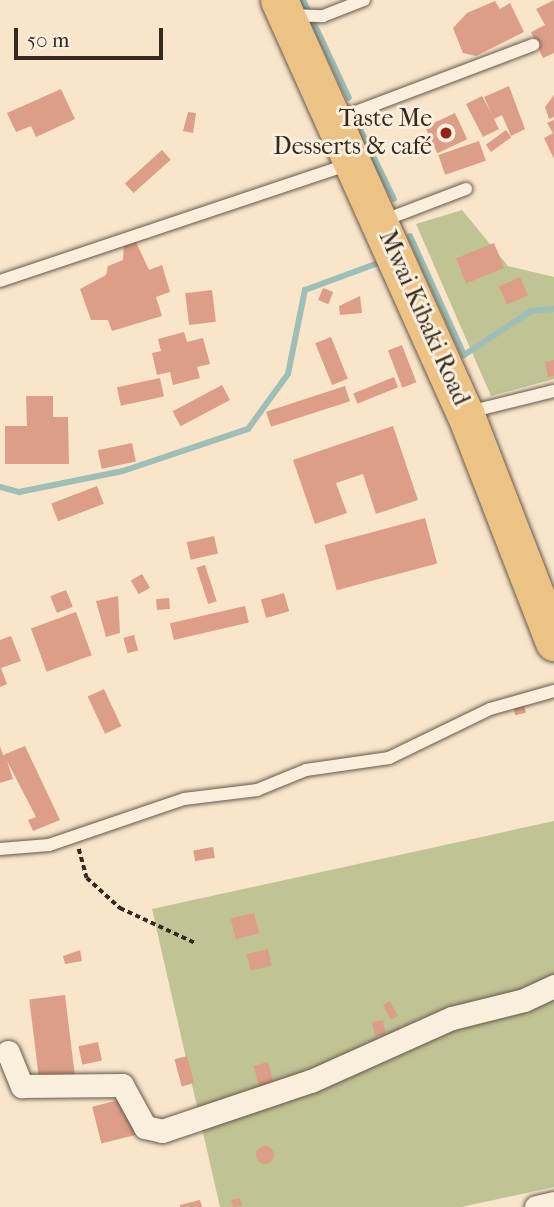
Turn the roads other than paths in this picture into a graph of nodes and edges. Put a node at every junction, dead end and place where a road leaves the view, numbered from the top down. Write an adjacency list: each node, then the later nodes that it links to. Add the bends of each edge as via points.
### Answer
1 (364, 0): 2 (lane)
2 (342, 4): 3 (lane, via 323,16)
3 (283, 7): 5 (main road, Mwai Kibaki Road)
4 (533, 46): 5 (lane)
5 (336, 119): 6 (main road, Mwai Kibaki Road)
6 (357, 162): 8 (main road, Mwai Kibaki Road); 9 (lane)
7 (466, 189): 8 (lane)
8 (382, 221): 11 (main road, Mwai Kibaki Road)
9 (0, 281)
10 (554, 391): 11 (lane)
11 (466, 413): 12 (main road, Mwai Kibaki Road)
12 (554, 642)
13 (554, 691): 14 (lane, via 490,709 389,758 306,770 257,790 184,799 49,845)
14 (0, 849)
15 (554, 986): 16 (street, via 452,1018 311,1081 162,1131 145,1127 122,1085 22,1086)
16 (8, 1052)
17 (554, 1203): 18 (street)
18 (536, 1207)

